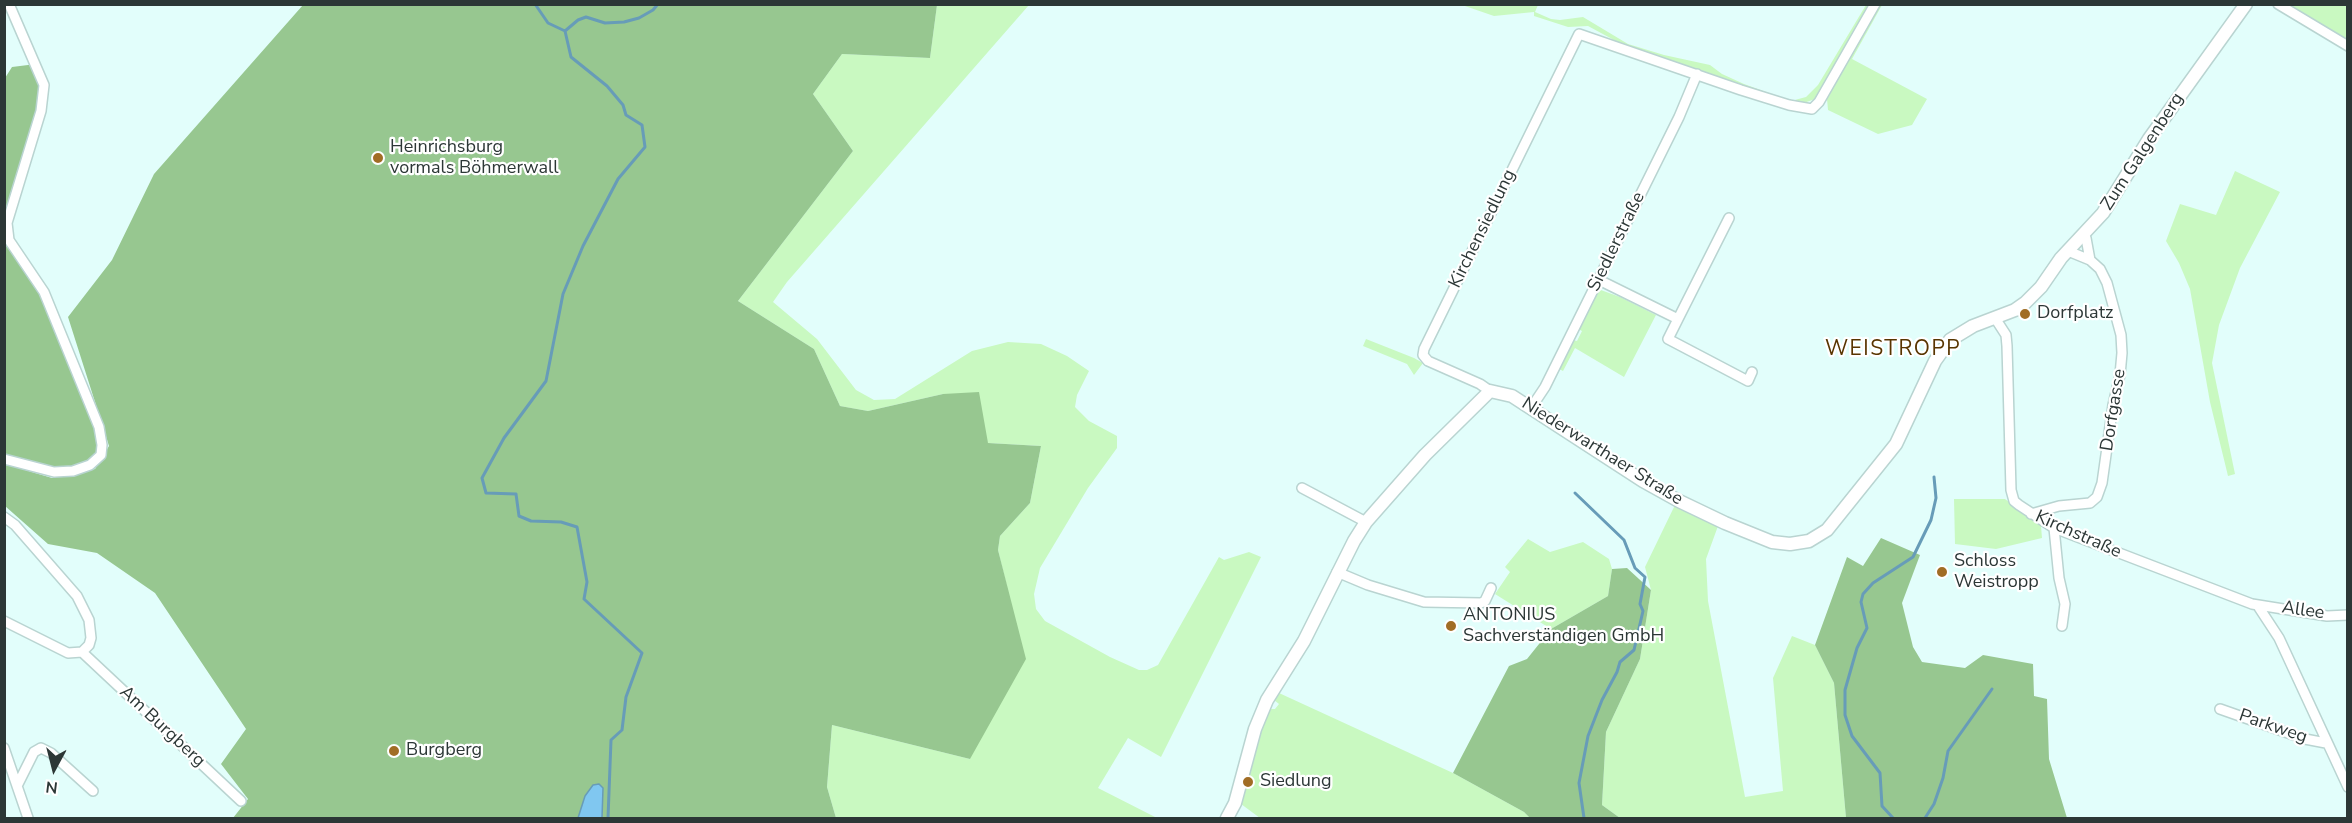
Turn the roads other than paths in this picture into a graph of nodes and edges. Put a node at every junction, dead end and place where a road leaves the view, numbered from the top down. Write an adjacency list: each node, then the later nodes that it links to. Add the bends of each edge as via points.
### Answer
1 (9, 4): 17 (street, via 42,79 44,98 7,223 9,240 44,292 99,427 102,445 101,455 90,465 73,471 54,472)
2 (1875, 4): 6 (street, via 1812,109)
3 (2246, 4): 8 (street, Zum Galgenberg, via 2149,139 2103,213)
4 (2278, 4): 5 (street)
5 (2348, 46)
6 (1697, 74): 11 (street, Siedlerstraße, via 1680,117); 15 (street, Kirchensiedlung, via 1579,34 1424,349 1428,361)
7 (1729, 218): 13 (street)
8 (2083, 236): 9 (street, Zum Galgenberg); 10 (street, Dorfgasse)
9 (2068, 251): 10 (street); 12 (street, Zum Galgenberg, via 2033,296 2015,310)
10 (2090, 260): 19 (street, Dorfgasse, via 2107,283 2118,319 2122,353 2102,483 2090,503)
11 (1599, 280): 13 (street); 16 (street, Siedlerstraße)
12 (1995, 318): 16 (street, Niederwarthaer Straße, via 1962,332 1941,350 1896,444 1827,530 1809,541 1772,542 1679,501); 19 (street, Kirchstraße, via 2006,335 2007,346 2011,496)
13 (1678, 319): 14 (street, via 1668,339 1748,381)
14 (1752, 372)
15 (1490, 391): 16 (street, Niederwarthaer Straße, via 1512,396); 21 (street, via 1425,455)
16 (1532, 408)
17 (4, 459)
18 (1302, 488): 21 (street)
19 (2031, 514): 22 (street, Kirchstraße)
20 (4, 517): 29 (street, via 77,596 92,631 89,645)
21 (1366, 522): 23 (street)
22 (2054, 528): 25 (street, Kirchstraße); 28 (street, via 2065,604)
23 (1337, 572): 24 (street, via 1424,602 1480,603); 38 (street, via 1304,641 1267,700)
24 (1491, 588)
25 (2258, 606): 26 (street, Allee, via 2326,616); 31 (street, via 2279,638)
26 (2348, 615)
27 (4, 621): 29 (street, via 62,651)
28 (2062, 626)
29 (82, 652): 36 (street, Am Burgberg)
30 (2220, 709): 31 (street, Parkweg)
31 (2326, 743): 34 (street)
32 (4, 748): 33 (street)
33 (17, 786): 35 (street, via 34,752 41,748); 37 (street)
34 (2348, 787)
35 (93, 790)
36 (241, 801)
37 (28, 819)
38 (1227, 819)

